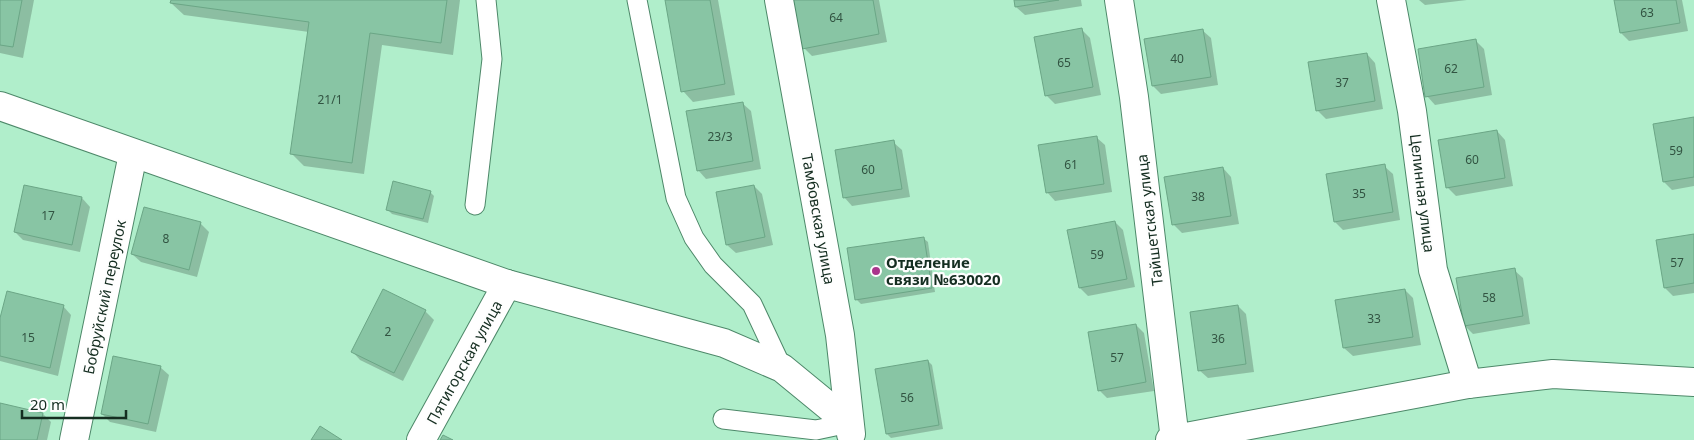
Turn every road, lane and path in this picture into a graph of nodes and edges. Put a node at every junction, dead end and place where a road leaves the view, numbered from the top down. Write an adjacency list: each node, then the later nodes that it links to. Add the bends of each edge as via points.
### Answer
1 (486, 0): 8 (lane, via 492,59)
2 (637, 0): 10 (lane, via 676,198 694,238 713,266 752,304)
3 (779, 0): 14 (street, Тамбовская улица, via 840,336)
4 (1118, 0): 18 (street, Тайшетская улица, via 1134,98)
5 (1391, 0): 12 (street, Целинная улица, via 1412,111 1433,270)
6 (0, 106): 7 (street)
7 (133, 154): 9 (street); 15 (street, Бобруйский переулок)
8 (475, 205)
9 (507, 284): 10 (street, via 724,343); 16 (street, Пятигорская улица)
10 (782, 368): 14 (street)
11 (1694, 382): 12 (street, via 1552,374)
12 (1468, 384): 18 (street)
13 (723, 419): 14 (lane)
14 (850, 432)
15 (74, 440)
16 (421, 440)
17 (1170, 440): 18 (street)
18 (1175, 440)

